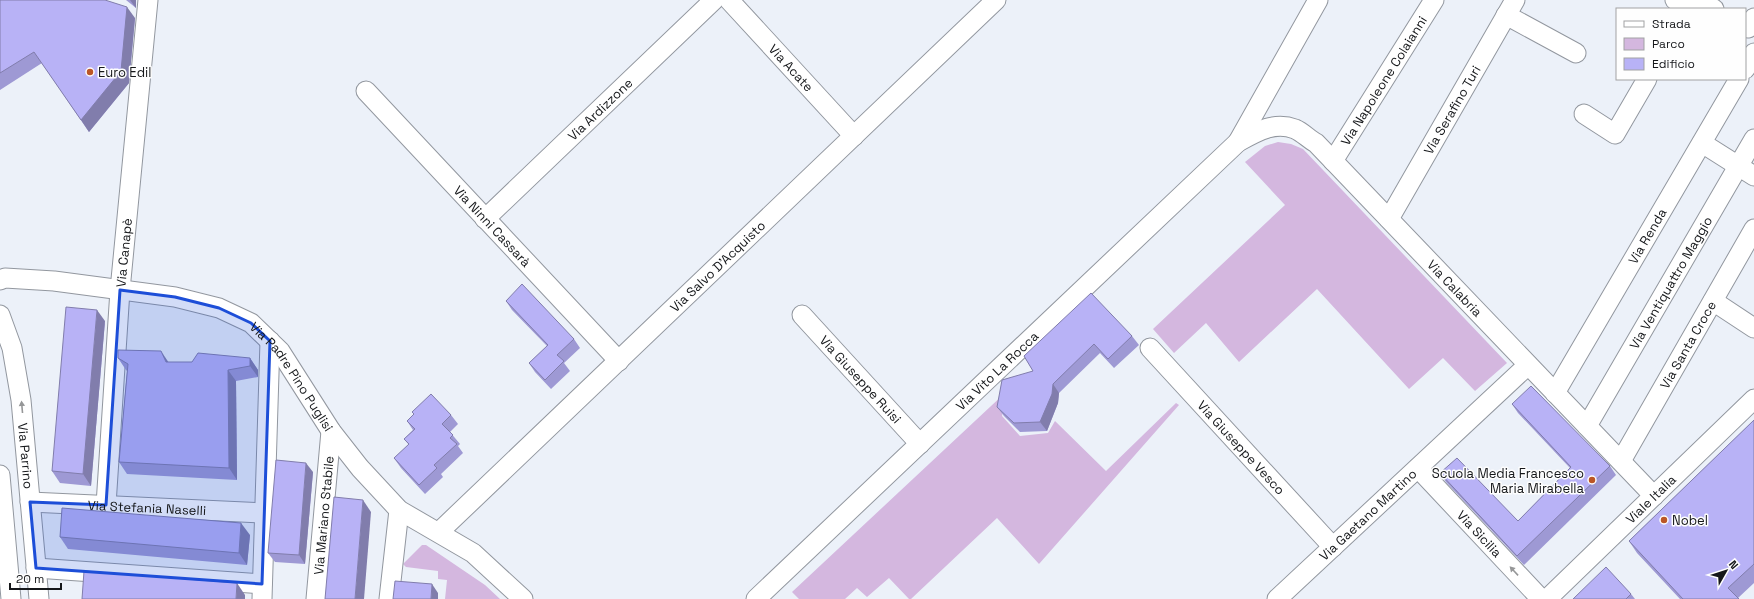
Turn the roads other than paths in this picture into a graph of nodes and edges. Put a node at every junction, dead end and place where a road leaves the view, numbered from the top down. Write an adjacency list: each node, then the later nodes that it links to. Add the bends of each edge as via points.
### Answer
1 (148, 0): 27 (street, Via Canapè)
2 (714, 0): 23 (street, Via Ardizzone)
3 (729, 0): 17 (street, Via Acate)
4 (996, 0): 17 (street, Via Salvo D'Acquisto)
5 (1318, 0): 19 (street)
6 (1434, 0): 21 (street, Via Napoleone Colaianni)
7 (1689, 4): 9 (street)
8 (1511, 8): 10 (street); 24 (street, Via Serafino Turi)
9 (1709, 8)
10 (1576, 53)
11 (1754, 54): 12 (street)
12 (1746, 67)
13 (1646, 80): 16 (street, via 1615,134)
14 (1738, 80): 20 (street, Via Renda)
15 (366, 91): 23 (street, Via Ninni Cassarà)
16 (1584, 114)
17 (854, 136): 34 (street, Via Salvo D'Acquisto)
18 (1754, 139): 22 (street, Via Ventiquattro Maggio)
19 (1238, 142): 21 (street, Via Calabria, via 1261,129 1279,126 1295,129 1316,143); 40 (street, Via Vito La Rocca)
20 (1702, 143): 22 (street); 36 (street, Via Renda)
21 (1333, 161): 24 (street, Via Calabria)
22 (1746, 171): 38 (street, Via Ventiquattro Maggio)
23 (485, 219): 34 (street, Via Ninni Cassarà)
24 (1389, 219): 35 (street, Via Calabria)
25 (1754, 229): 28 (street, Via Santa Croce)
26 (0, 280): 27 (street, Via Padre Pino Puglisi, via 5,278 54,281)
27 (120, 290): 32 (street, Via Padre Pino Puglisi, via 175,297 219,308 251,323); 46 (street, Via Canapè)
28 (1713, 301): 31 (street); 41 (street, Via Santa Croce)
29 (0, 315): 45 (street, Via Parrino, one-way to 29, via 21,400 12,348)
30 (802, 315): 40 (street, Via Giuseppe Ruisi)
31 (1754, 328)
32 (270, 341): 39 (street, Via Padre Pino Puglisi, via 280,351); 48 (street)
33 (1150, 348): 52 (street, Via Giuseppe Vesco)
34 (619, 361): 49 (street, Via Salvo D'Acquisto)
35 (1528, 365): 36 (street, Via Calabria); 42 (street, Via Gaetano Martino)
36 (1556, 393): 38 (street, Via Calabria)
37 (1754, 399): 44 (street, Viale Italia)
38 (1587, 426): 41 (street, Via Calabria)
39 (331, 431): 47 (street, Via Padre Pino Puglisi, via 360,468); 57 (street, Via Mariano Stabile)
40 (920, 444): 60 (street, Via Vito La Rocca)
41 (1621, 461): 44 (street, Via Calabria)
42 (1418, 468): 52 (street, Via Gaetano Martino); 62 (street, Via Sicilia, one-way to 42)
43 (0, 475): 50 (street)
44 (1654, 496): 63 (street, Viale Italia)
45 (30, 502): 46 (street, Via Stefania Naselli); 51 (street, Via Parrino)
46 (106, 505): 48 (street, Via Stefania Naselli)
47 (399, 510): 49 (street, Via Padre Pino Puglisi); 58 (street)
48 (264, 513): 54 (street)
49 (439, 532): 59 (street, Via Padre Pino Puglisi, via 473,553)
50 (3, 536): 51 (street); 55 (street)
51 (33, 539): 53 (street, Via Parrino)
52 (1333, 547): 61 (street, Via Gaetano Martino)
53 (36, 568): 54 (street); 56 (street, Via Parrino)
54 (262, 591)
55 (11, 599)
56 (39, 599)
57 (316, 599)
58 (389, 599)
59 (523, 599)
60 (756, 599)
61 (1277, 599)
62 (1540, 599)
63 (1547, 599)

